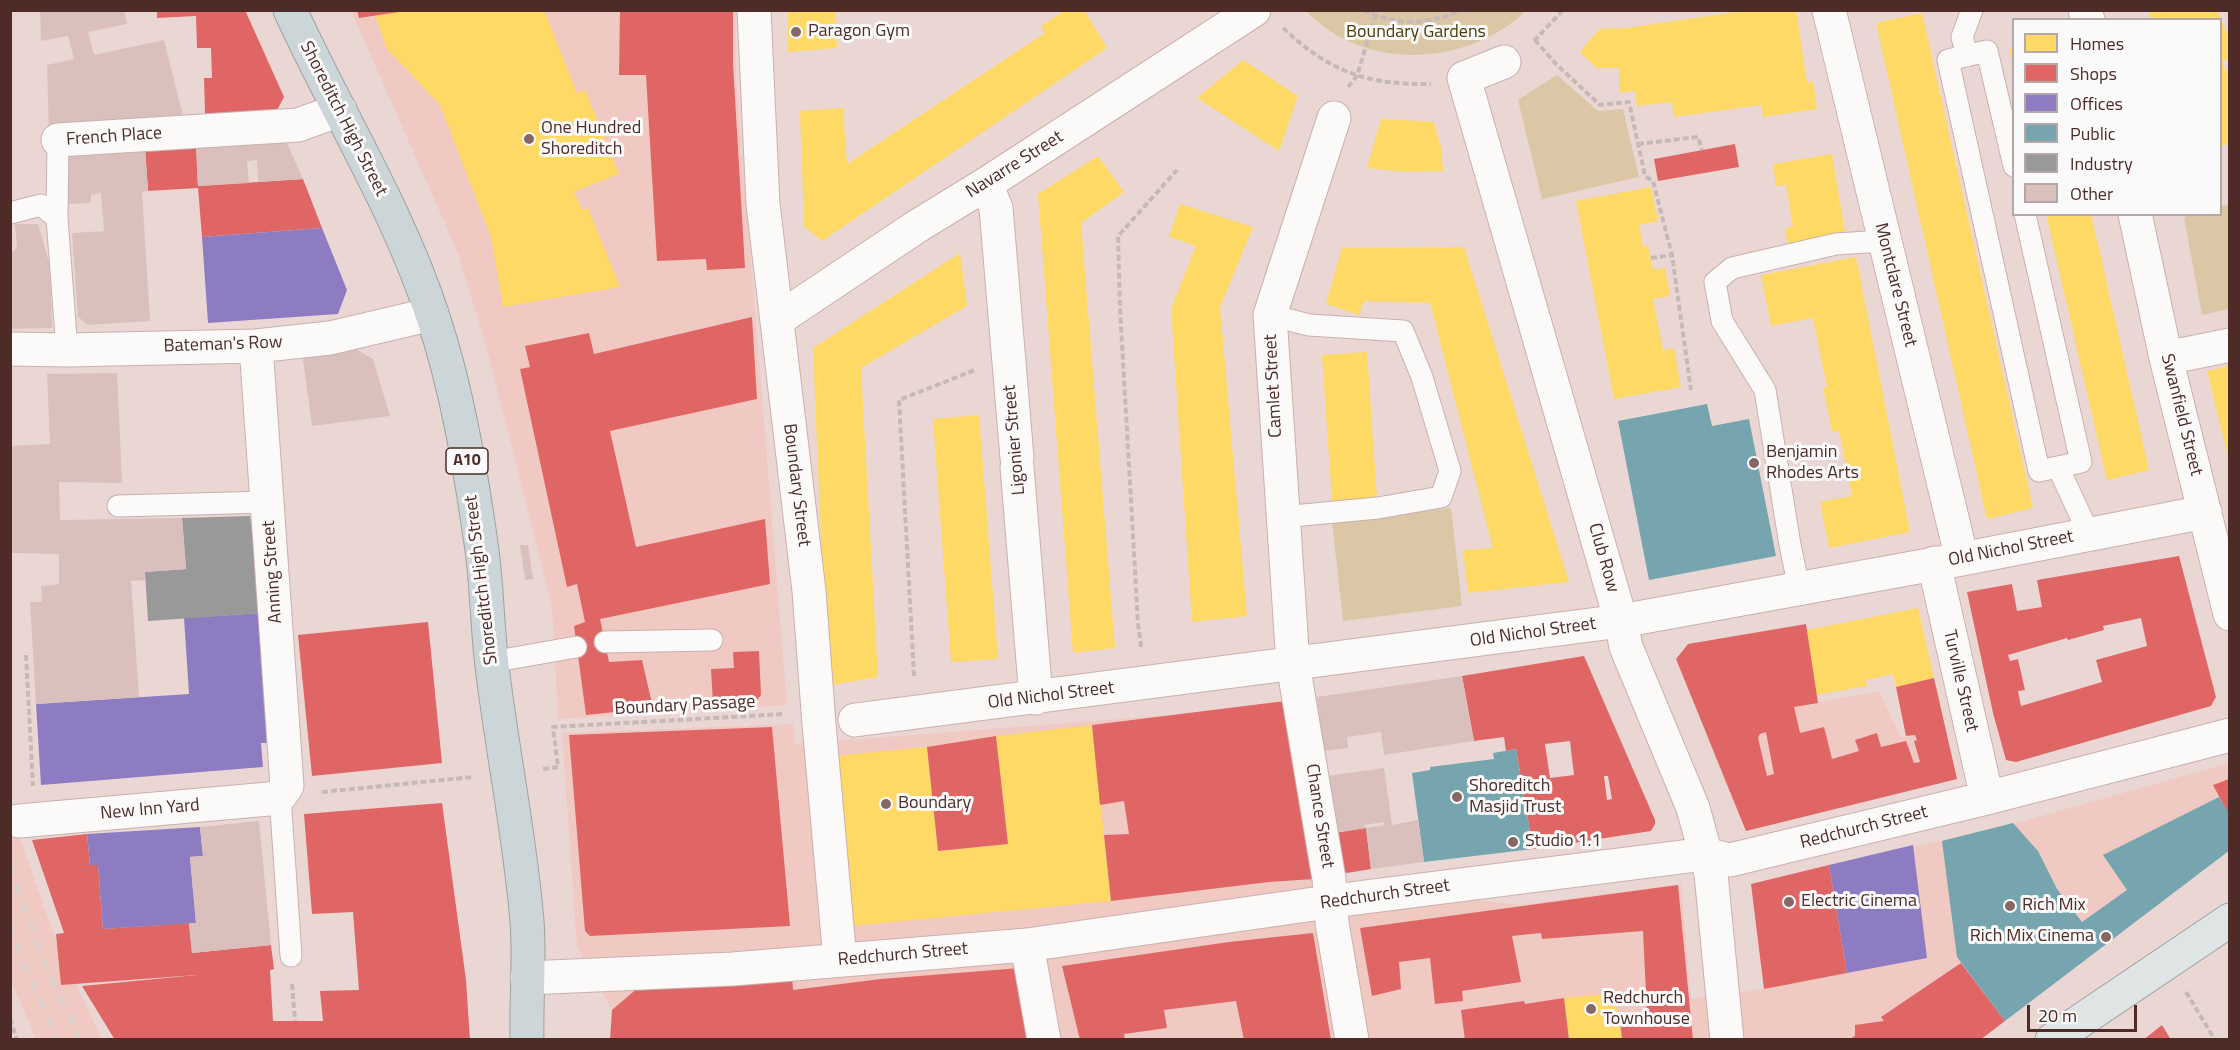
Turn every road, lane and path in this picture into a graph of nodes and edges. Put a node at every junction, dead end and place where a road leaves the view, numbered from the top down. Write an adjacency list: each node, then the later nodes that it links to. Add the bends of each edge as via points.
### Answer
1 (290, 10): 16 (highway, Shoreditch High Street / A10)
2 (754, 10): 33 (street, Boundary Street, via 763,204)
3 (1364, 10): 9 (path)
4 (1377, 10): 9 (path)
5 (1461, 10): 9 (path, via 1446,18 1416,22)
6 (1563, 10): 11 (path)
7 (1829, 10): 28 (street, Montclare Street)
8 (1972, 10): 12 (lane, via 1962,37)
9 (1375, 16): 14 (path)
10 (1267, 17): 14 (path, via 1320,59); 23 (street, Navarre Street)
11 (1535, 40): 13 (path); 19 (path, via 1600,105 1629,102)
12 (1967, 56): 21 (lane, via 1987,51); 41 (lane, via 1948,60 2039,471)
13 (1504, 62): 50 (street, Club Row, via 1464,78)
14 (1357, 76): 15 (path)
15 (1397, 84)
16 (340, 110): 18 (street, French Place, via 298,125); 31 (highway, Shoreditch High Street / A10, via 396,223)
17 (1334, 118): 32 (street, Camlet Street)
18 (58, 140): 27 (lane, French Place)
19 (1638, 144): 20 (path, via 1698,137); 29 (path, via 1645,176 1653,181)
20 (1702, 150)
21 (2012, 162)
22 (1177, 170): 57 (path, via 1118,236 1138,624)
23 (986, 184): 33 (street, Navarre Street); 38 (street, Ligonier Street, via 996,208)
24 (10, 213): 27 (lane, via 41,205)
25 (2025, 216): 41 (lane, via 2081,462)
26 (2135, 216): 39 (street, Swanfield Street)
27 (57, 218): 37 (lane, French Place)
28 (1884, 241): 47 (street, Montclare Street); 48 (lane, via 1836,244 1732,268 1715,282 1722,321 1765,390)
29 (1672, 255): 30 (path); 40 (path)
30 (1651, 258)
31 (432, 314): 35 (street, Bateman's Row, via 330,338); 55 (highway, Shoreditch High Street / A10, via 443,347 481,543)
32 (1270, 315): 45 (street, Camlet Street); 45 (lane, via 1309,325 1403,331 1422,377 1450,471 1441,497 1378,508)
33 (777, 320): 59 (street, Boundary Street, via 809,591)
34 (2229, 345): 39 (street)
35 (256, 346): 37 (street, Bateman's Row); 42 (street, Anning Street)
36 (10, 349): 37 (street, Bateman's Row)
37 (67, 350)
38 (1009, 357): 58 (street, Ligonier Street); 60 (path, via 899,400)
39 (2166, 358): 44 (street, Swanfield Street)
40 (1691, 390)
41 (2058, 467): 46 (lane)
42 (268, 502): 43 (lane); 67 (street, Anning Street, via 288,776)
43 (118, 506)
44 (2205, 512): 46 (street, Old Nichol Street); 49 (street, Swanfield Street)
45 (1282, 517): 56 (street, Camlet Street)
46 (2089, 534): 47 (street, Old Nichol Street)
47 (1948, 561): 48 (street, Old Nichol Street); 66 (street, Turville Street)
48 (1799, 588): 50 (street, Old Nichol Street)
49 (2229, 614)
50 (1621, 621): 56 (street, Old Nichol Street); 69 (street, Club Row, via 1626,647 1693,808)
51 (712, 640): 52 (lane)
52 (604, 642)
53 (576, 647): 55 (lane)
54 (27, 655): 64 (path)
55 (491, 662): 75 (highway, Shoreditch High Street / A10, via 527,923)
56 (1293, 664): 57 (street, Old Nichol Street); 70 (street, Chance Street)
57 (1147, 683): 58 (street, Old Nichol Street)
58 (1036, 698): 60 (street, Old Nichol Street)
59 (818, 710): 63 (path, Boundary Passage, via 553,727 558,767); 74 (street, Boundary Street)
60 (916, 712): 61 (street, Old Nichol Street)
61 (855, 720)
62 (2229, 735): 66 (street, Redchurch Street)
63 (546, 768)
64 (33, 778)
65 (467, 778): 67 (path, via 300,795 292,806)
66 (1987, 798): 69 (street, Redchurch Street, via 1730,860)
67 (281, 802): 68 (street, New Inn Yard, via 269,799); 73 (lane)
68 (19, 821)
69 (1705, 854): 70 (street, Redchurch Street); 83 (street, Club Row, via 1711,874)
70 (1332, 902): 72 (street, Redchurch Street); 82 (street, Chance Street, via 1332,923)
71 (2229, 920): 84 (main road)
72 (1027, 945): 74 (street, Redchurch Street); 81 (street)
73 (291, 957): 78 (path)
74 (840, 960): 75 (street, Redchurch Street)
75 (526, 978): 80 (highway, Shoreditch High Street / A10)
76 (2183, 988): 85 (path)
77 (10, 1019): 79 (path)
78 (295, 1021)
79 (17, 1040)
80 (527, 1040)
81 (1044, 1040)
82 (1352, 1040)
83 (1727, 1040)
84 (2052, 1040)
85 (2216, 1040)

